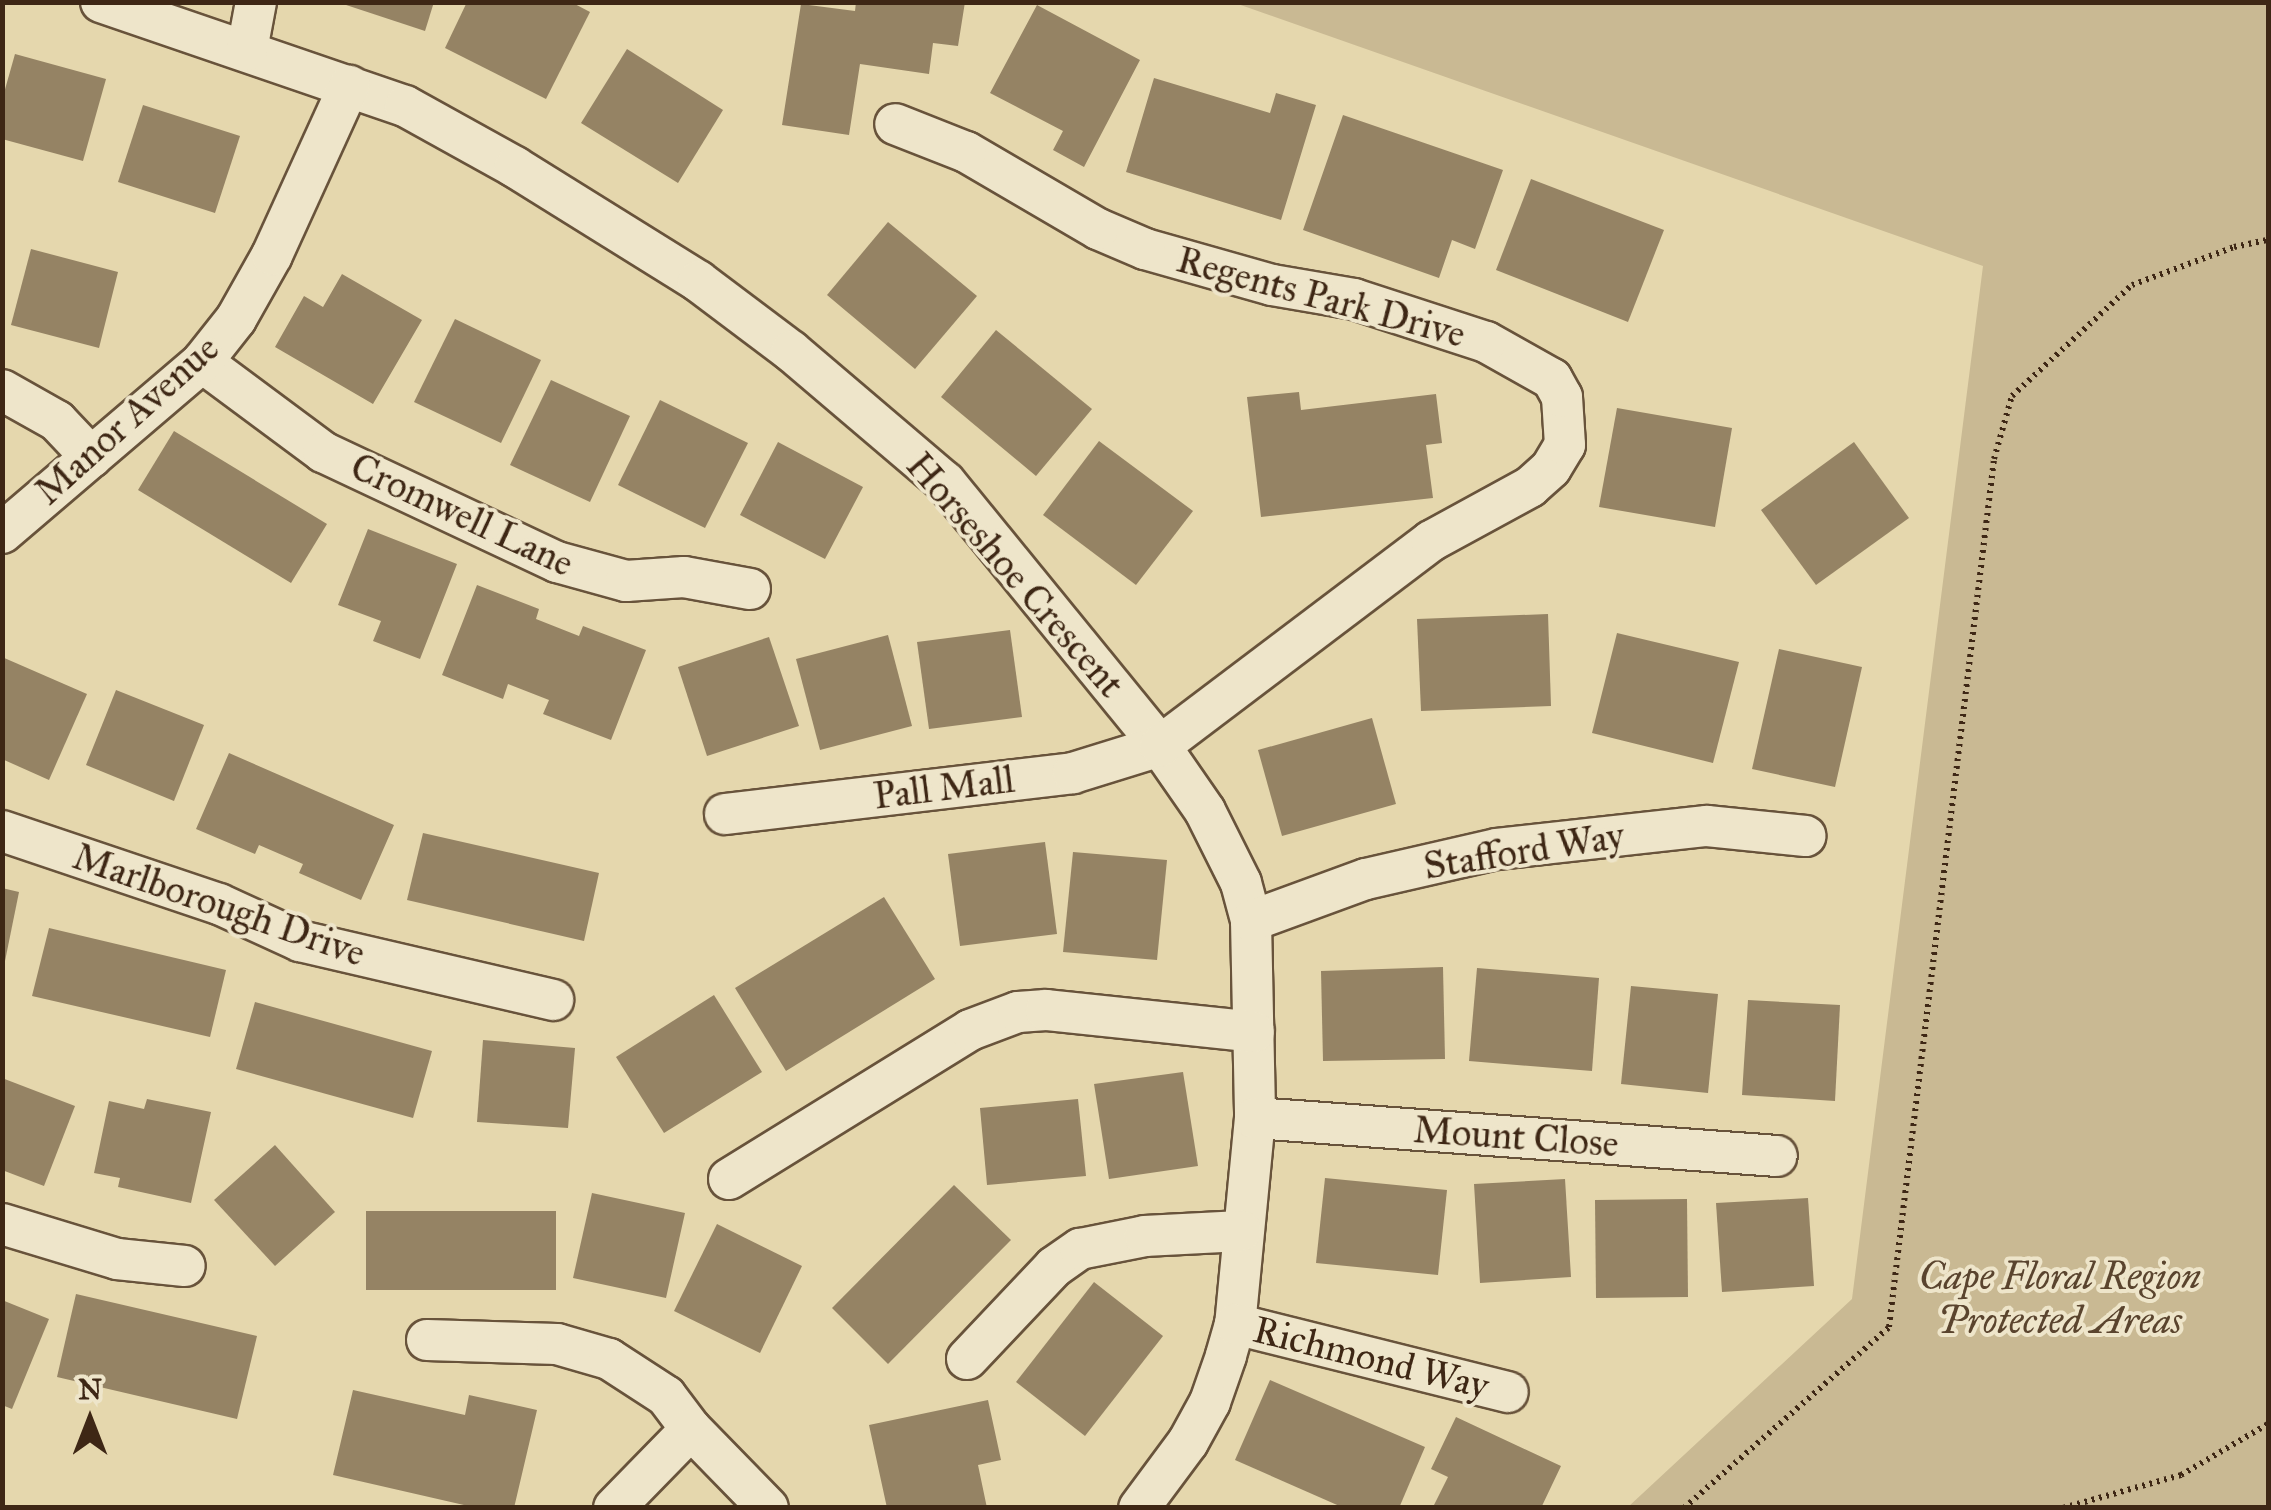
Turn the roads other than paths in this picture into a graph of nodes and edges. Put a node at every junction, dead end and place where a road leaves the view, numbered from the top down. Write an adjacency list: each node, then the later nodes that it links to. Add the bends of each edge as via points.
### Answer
1 (100, 2): 3 (street, Horseshoe Crescent)
2 (256, 2): 3 (street)
3 (247, 50): 4 (street, Horseshoe Crescent)
4 (349, 86): 6 (street, Manor Avenue, via 272,255); 11 (street, Horseshoe Crescent, via 405,106 515,166 698,281 792,351 945,482)
5 (894, 124): 11 (street, Regents Park Drive, via 966,152 1098,230 1144,249 1354,299 1486,342 1552,379 1562,398 1565,445 1552,468 1431,541)
6 (202, 362): 8 (street, Manor Avenue); 10 (street, Cromwell Lane, via 323,452 557,562 626,581 684,578)
7 (2, 390): 8 (street, via 57,421)
8 (91, 457): 9 (street, Manor Avenue)
9 (2, 533)
10 (750, 588)
11 (1160, 746): 12 (street, Pall Mall, via 1073,773); 15 (street, Horseshoe Crescent, via 1205,811 1241,883)
12 (725, 814)
13 (2, 830): 16 (street, Marlborough Drive, via 219,904 300,941)
14 (1805, 836): 15 (street, Stafford Way, via 1707,826 1497,849 1366,879)
15 (1251, 921): 17 (street, Horseshoe Crescent)
16 (554, 1000)
17 (1254, 1032): 18 (street, Horseshoe Crescent); 20 (street, via 1046,1010 998,1018)
18 (1256, 1118): 19 (street, Mount Close); 22 (street, Horseshoe Crescent)
19 (1777, 1156)
20 (729, 1180)
21 (2, 1224): 23 (street, via 117,1259)
22 (1241, 1231): 24 (street, Horseshoe Crescent); 26 (street, via 1145,1236 1080,1249 1054,1267)
23 (185, 1266)
24 (1235, 1324): 27 (street, Richmond Way); 31 (street, Horseshoe Crescent, via 1210,1402)
25 (427, 1340): 28 (street, via 580,1348 638,1375 666,1396)
26 (967, 1360)
27 (1508, 1392)
28 (691, 1429): 29 (street); 30 (street)
29 (614, 1508)
30 (768, 1508)
31 (1139, 1508)

